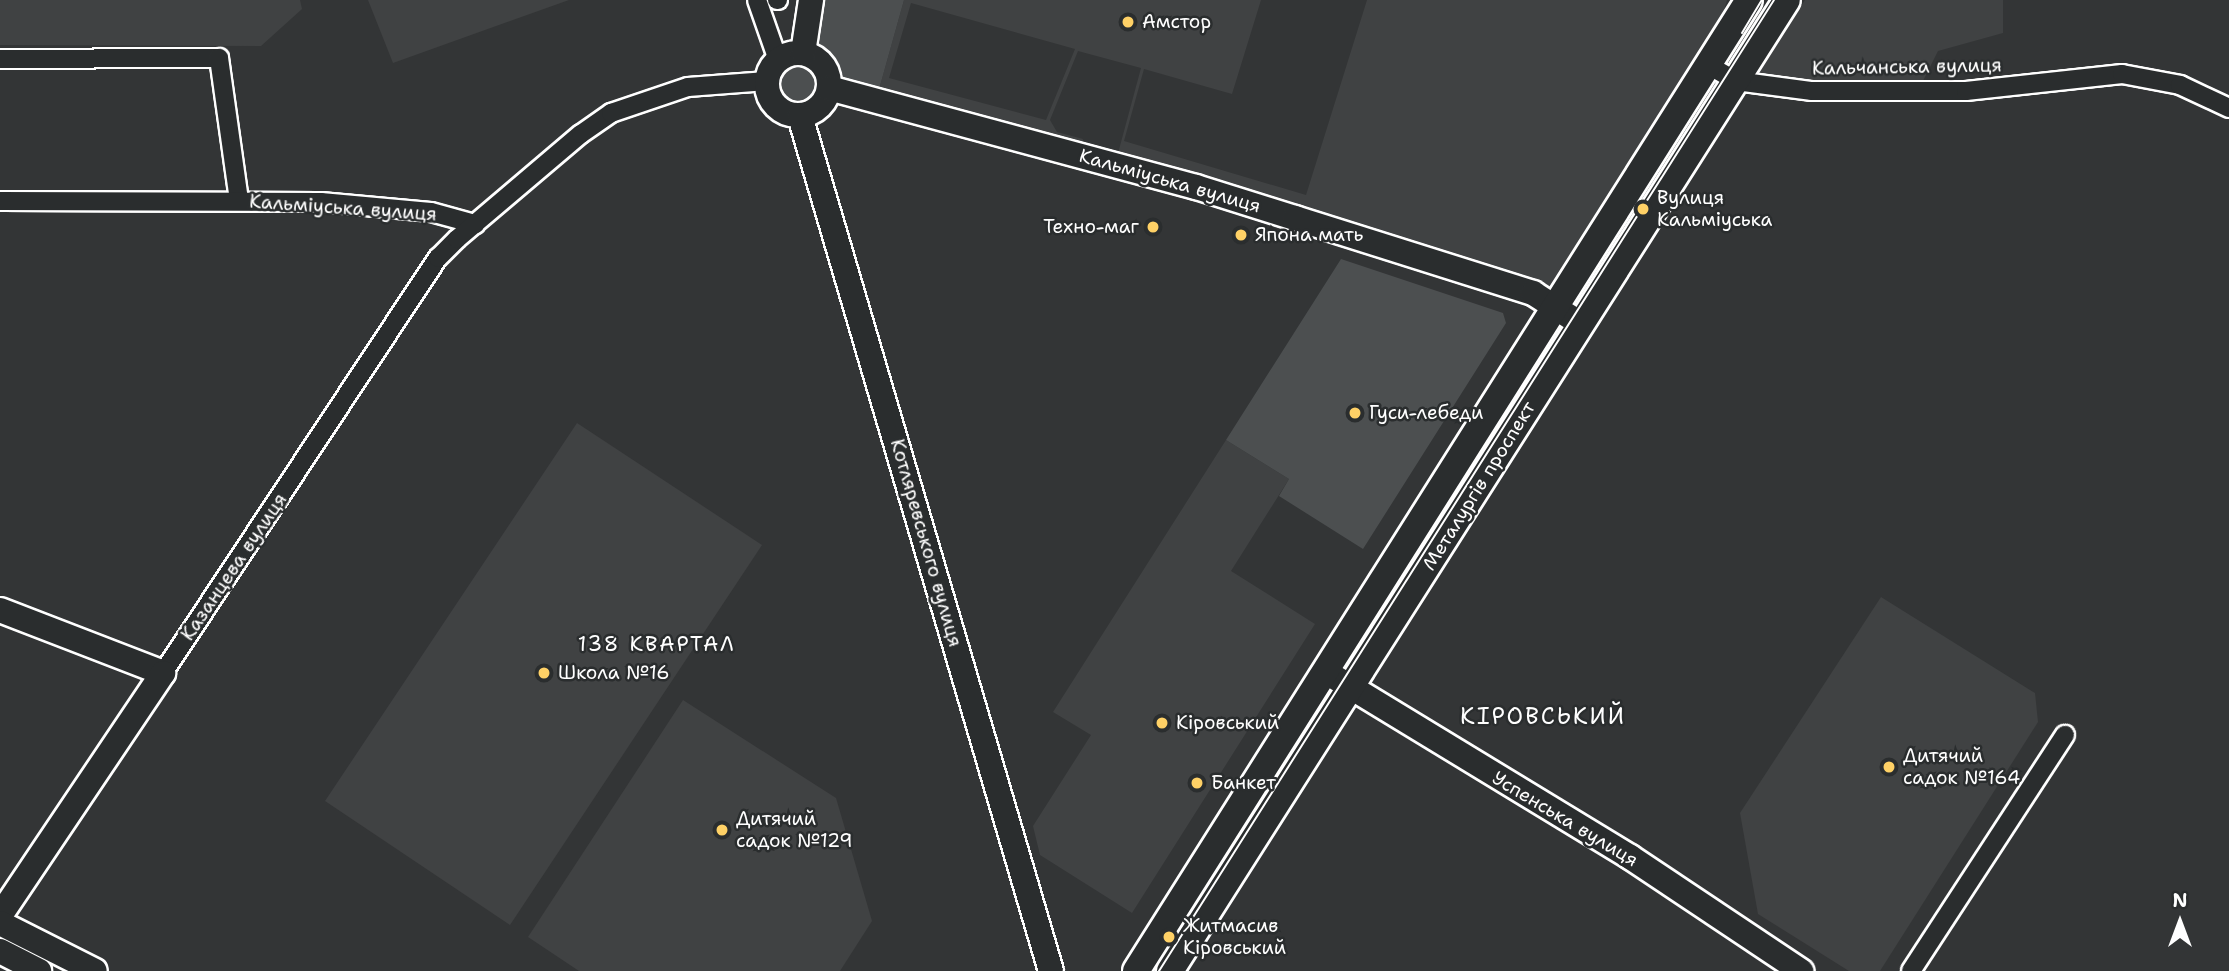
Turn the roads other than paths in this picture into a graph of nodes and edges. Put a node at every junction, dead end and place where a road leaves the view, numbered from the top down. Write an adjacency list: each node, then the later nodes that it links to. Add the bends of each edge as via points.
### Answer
1 (757, 0): 8 (street)
2 (811, 0): 5 (street)
3 (1749, 0): 7 (main road, Металургів проспект)
4 (1787, 0): 9 (main road, Металургів проспект)
5 (803, 53): 8 (street, via 789,54); 10 (street, via 823,65)
6 (0, 59): 13 (street, via 219,58)
7 (1710, 66): 9 (street, Кальчанська вулиця); 16 (main road, Металургів проспект)
8 (772, 71): 12 (street, via 769,97 778,109); 15 (street, via 688,87 611,113)
9 (1736, 81): 11 (street, Кальчанська вулиця, via 1812,91 1966,91 2122,74 2180,85); 17 (main road, Металургів проспект)
10 (829, 88): 12 (street, via 820,107); 16 (street, Кальміуська вулиця, via 1196,187 1532,293)
11 (2229, 108)
12 (800, 116): 28 (street, Котляревського вулиця)
13 (239, 200): 14 (street, Кальміуська вулиця); 15 (street, Кальміуська вулиця, via 405,209)
14 (0, 201)
15 (475, 224): 20 (street, Казанцева вулиця, via 438,258)
16 (1556, 308): 17 (street, Кальміуська вулиця); 19 (main road, Металургів проспект)
17 (1581, 324): 21 (main road, Металургів проспект)
18 (0, 610): 20 (street)
19 (1326, 671): 21 (street, Успенська вулиця); 29 (main road, Металургів проспект)
20 (163, 673): 23 (street, Казанцева вулиця)
21 (1350, 687): 30 (main road, Металургів проспект); 31 (street, Успенська вулиця, via 1630,857)
22 (2065, 735): 32 (street)
23 (0, 916)
24 (0, 923): 27 (street)
25 (0, 951): 26 (street)
26 (39, 971)
27 (95, 971)
28 (1051, 971)
29 (1136, 971)
30 (1170, 971)
31 (1801, 971)
32 (1911, 971)

